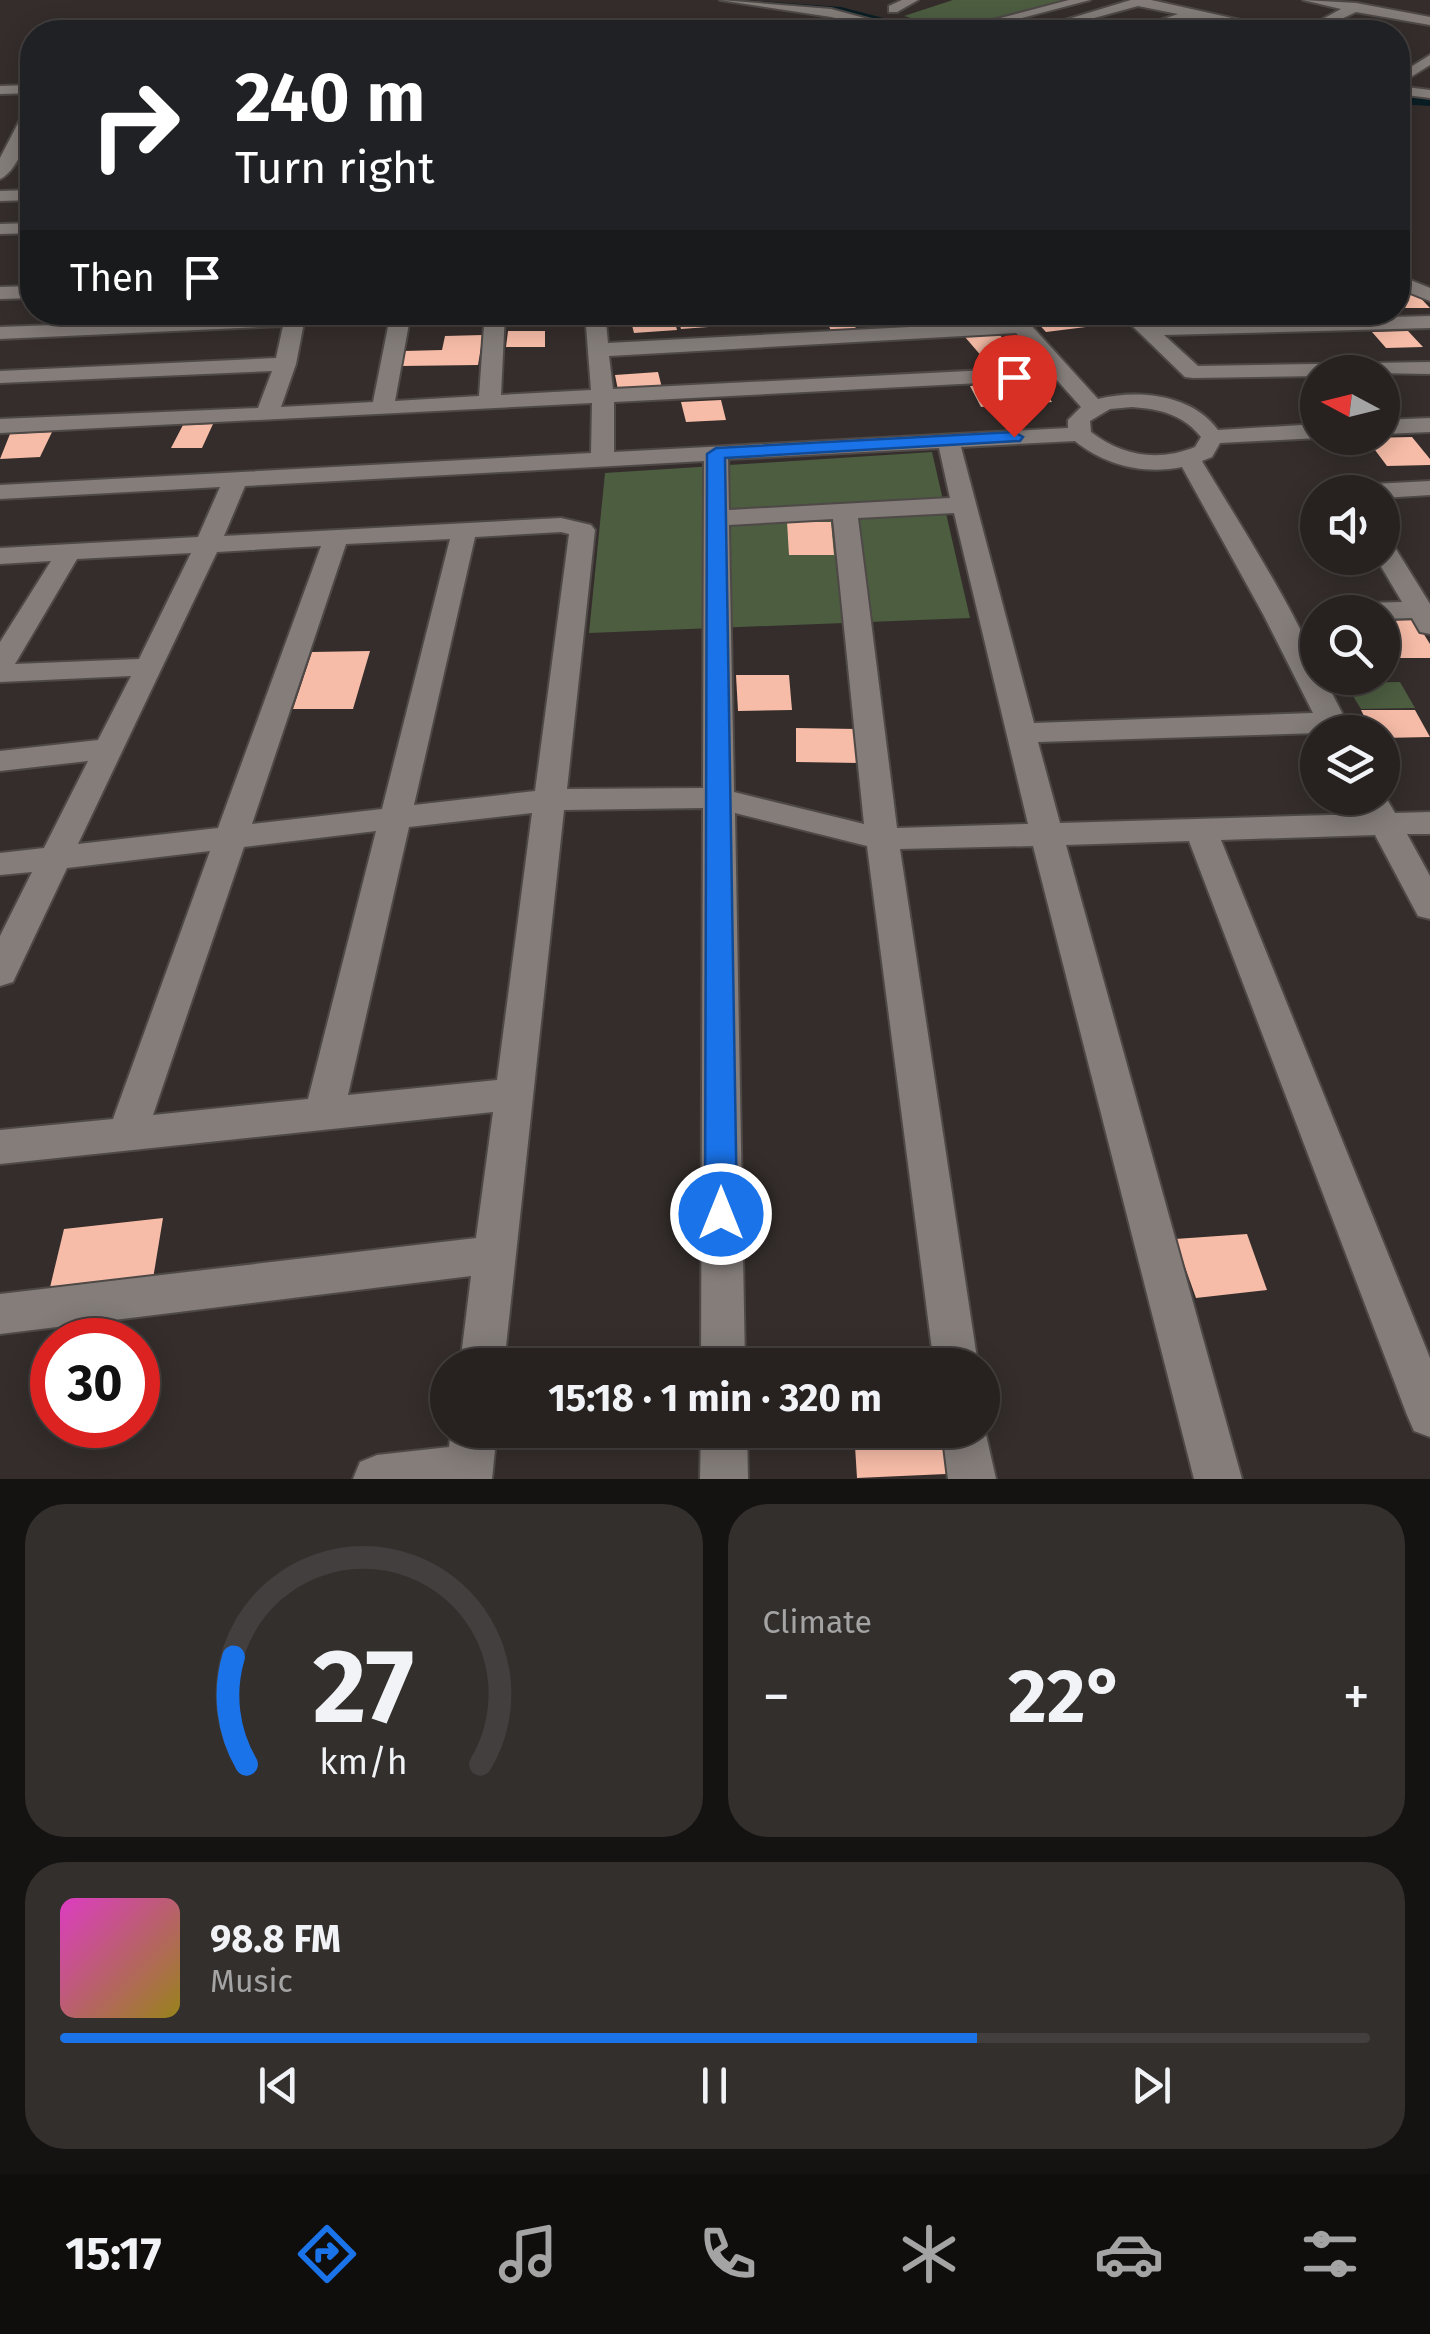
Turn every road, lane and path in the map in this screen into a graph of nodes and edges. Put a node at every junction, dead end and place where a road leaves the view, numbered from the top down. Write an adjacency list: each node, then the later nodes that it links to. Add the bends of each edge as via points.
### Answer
1 (726, 0): 11 (street)
2 (912, 0): 7 (street)
3 (1084, 0): 12 (street)
4 (1309, 0): 8 (street)
5 (1370, 0): 8 (street)
6 (1141, 1): 10 (street); 13 (street)
7 (893, 9)
8 (1354, 9): 16 (street); 17 (street)
9 (1430, 11): 17 (street)
10 (1191, 14): 14 (street); 15 (street)
11 (859, 20)
12 (1003, 20)
13 (1073, 20)
14 (1172, 20)
15 (1223, 20)
16 (1330, 20)
17 (1423, 20)
18 (20, 137): 19 (street)
19 (5, 170)
20 (62, 325): 30 (street)
21 (293, 325): 32 (street)
22 (399, 325): 38 (street)
23 (494, 325): 37 (street)
24 (595, 325): 31 (street)
25 (945, 325): 31 (street)
26 (1019, 325): 34 (street)
27 (1142, 325): 29 (street)
28 (1308, 325): 29 (street)
29 (1146, 329): 33 (street, via 1193,372)
30 (0, 333)
31 (598, 350): 36 (street)
32 (285, 364): 35 (street); 39 (street)
33 (1430, 368)
34 (1062, 372): 36 (street); 40 (street)
35 (0, 377)
36 (603, 398): 37 (street); 49 (street)
37 (490, 403): 38 (street)
38 (383, 408): 39 (street)
39 (267, 414): 41 (street)
40 (1087, 421): 45 (street, via 1132,400 1173,406 1204,423); 46 (street); 48 (street, via 1109,454)
41 (0, 426)
42 (1400, 427): 43 (street)
43 (1428, 427)
44 (1300, 432): 45 (street)
45 (1212, 437): 48 (street, via 1204,452)
46 (948, 440): 47 (street); 54 (street)
47 (716, 454): 49 (street); 56 (street)
48 (1189, 459): 64 (street)
49 (602, 460): 50 (street)
50 (236, 480): 53 (street); 59 (street)
51 (1430, 488): 52 (street)
52 (1400, 490)
53 (0, 492)
54 (966, 505): 55 (street); 72 (street)
55 (844, 514): 56 (street); 85 (street)
56 (718, 518): 75 (street)
57 (464, 532): 58 (street); 76 (street, via 561,525 582,530); 80 (street)
58 (336, 538): 59 (street); 84 (street)
59 (208, 545): 60 (street); 68 (street)
60 (69, 552): 61 (street); 67 (street)
61 (0, 556)
62 (1399, 575): 66 (street)
63 (1300, 613): 64 (street)
64 (1276, 614): 70 (street)
65 (1400, 616): 66 (street)
66 (1425, 618)
67 (0, 665)
68 (148, 666): 69 (street); 73 (street)
69 (0, 673)
70 (1328, 715)
71 (1300, 728): 72 (street)
72 (1024, 732): 83 (street)
73 (107, 748): 74 (street); 86 (street)
74 (0, 761)
75 (716, 798): 76 (street); 85 (street); 97 (street)
76 (550, 800): 80 (street); 90 (street)
77 (1352, 815): 82 (street)
78 (1380, 815): 88 (street)
79 (1394, 815): 81 (street)
80 (395, 818): 84 (street); 91 (street)
81 (1430, 822)
82 (1202, 832): 83 (street); 99 (street)
83 (1046, 836): 85 (street); 106 (street)
84 (228, 838): 86 (street); 92 (street)
85 (882, 839): 98 (street)
86 (53, 858): 87 (street); 89 (street)
87 (0, 864)
88 (1430, 906)
89 (0, 973)
90 (515, 1094): 91 (street); 94 (street)
91 (324, 1114): 92 (street)
92 (126, 1134): 93 (street)
93 (0, 1147)
94 (496, 1254): 95 (street); 96 (street)
95 (0, 1314)
96 (484, 1348)
97 (723, 1348)
98 (954, 1348)
99 (1430, 1415)
100 (724, 1448): 104 (street)
101 (968, 1448): 105 (street)
102 (470, 1459): 103 (street)
103 (377, 1479)
104 (724, 1479)
105 (972, 1479)
106 (1218, 1479)

